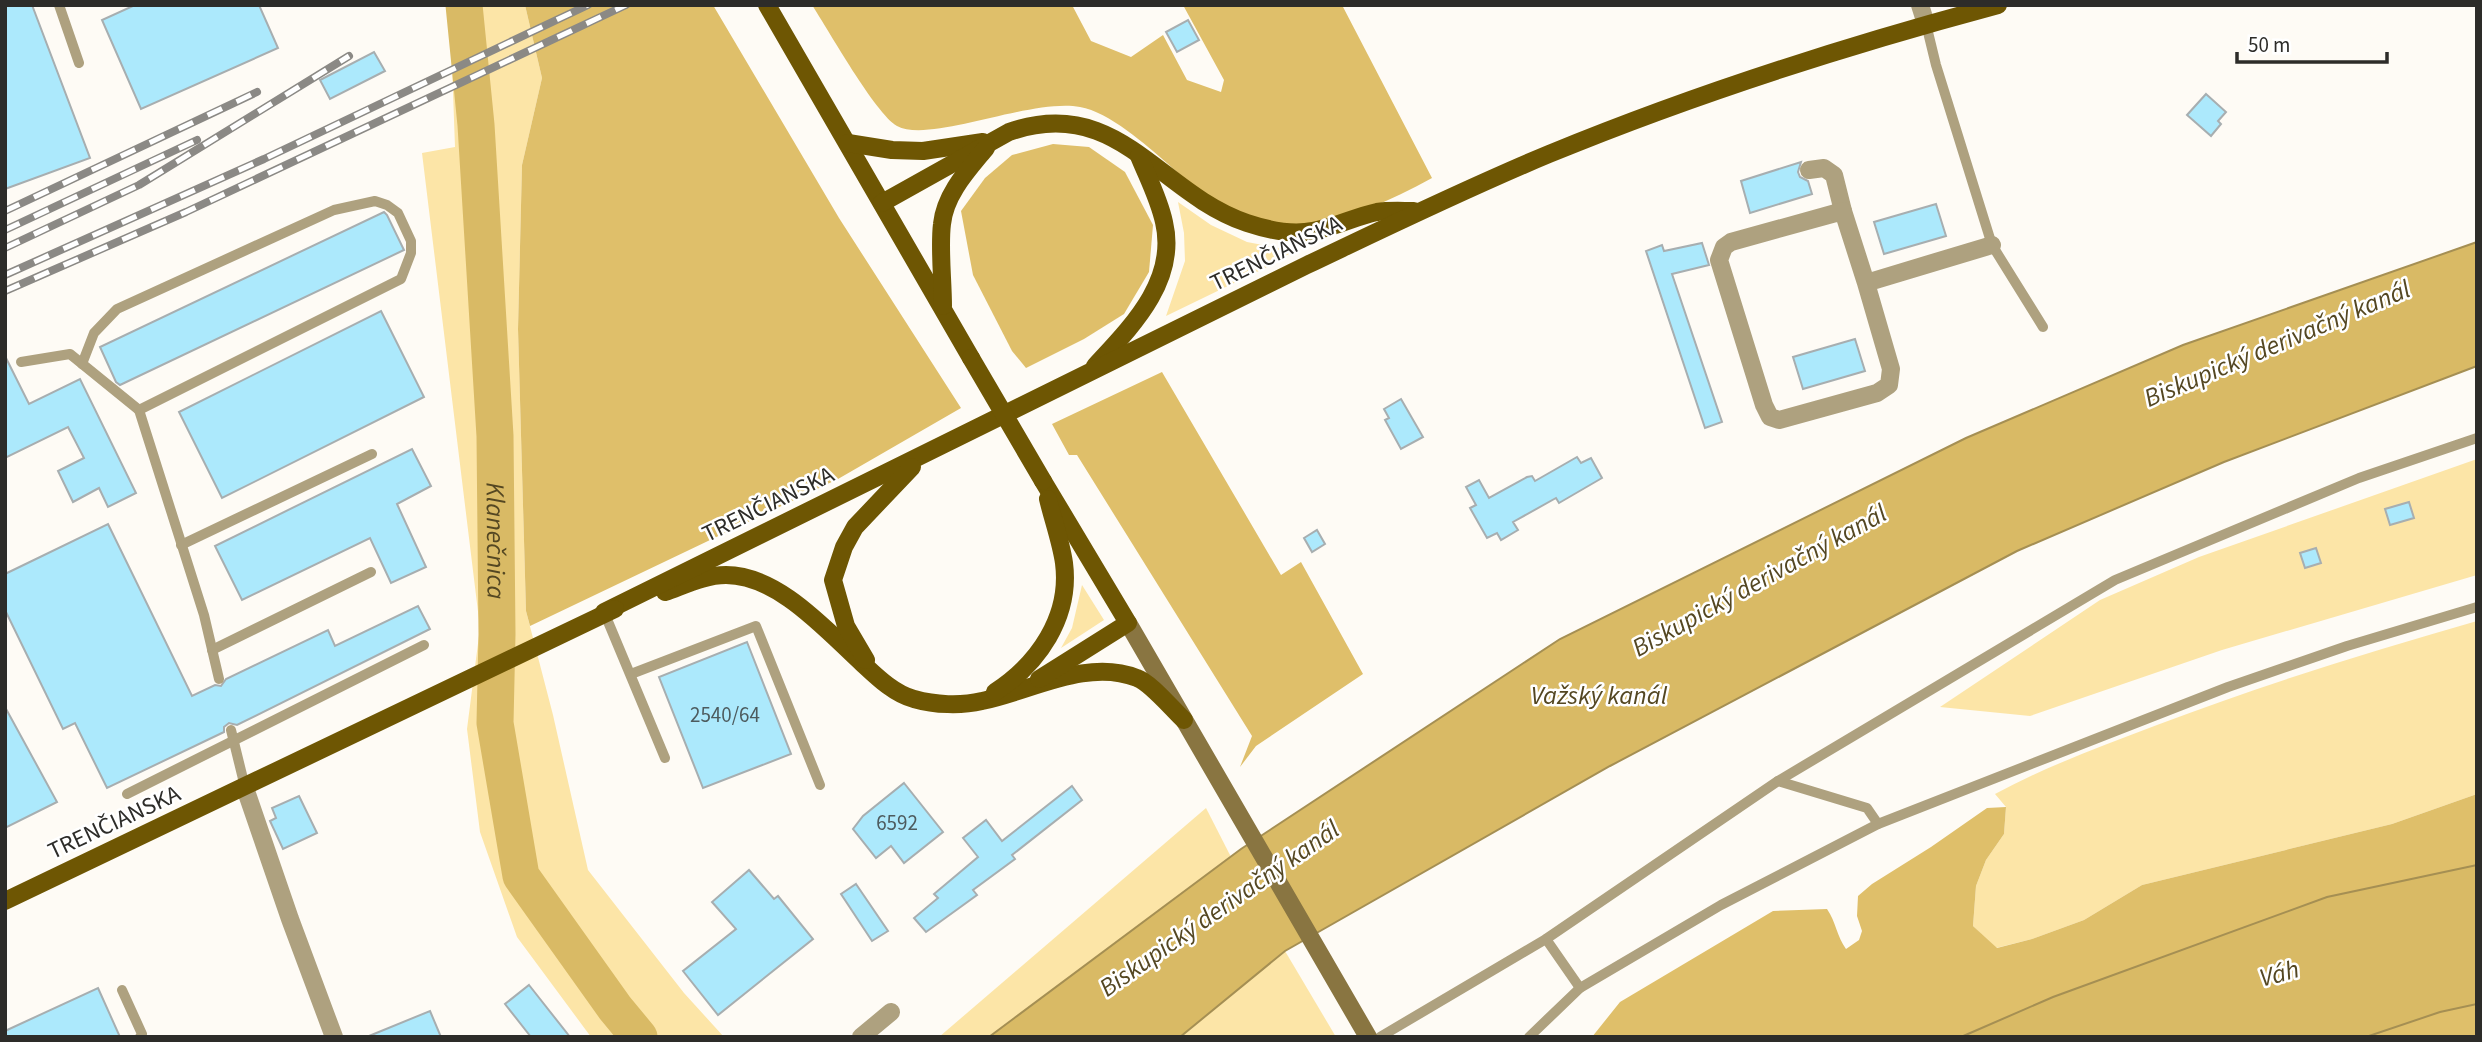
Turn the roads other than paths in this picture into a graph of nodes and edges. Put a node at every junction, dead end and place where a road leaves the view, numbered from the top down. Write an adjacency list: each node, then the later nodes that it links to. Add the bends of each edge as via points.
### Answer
1 (59, 5): 6 (lane)
2 (766, 5): 8 (main road)
3 (1920, 5): 5 (street)
4 (1998, 5): 5 (main road, TRENČIANSKA)
5 (1926, 24): 13 (main road, TRENČIANSKA, via 1830,52 1611,129); 14 (lane)
6 (79, 62)
7 (993, 141): 8 (main road, via 923,151); 9 (main road, via 1026,126 1076,124 1107,134); 11 (main road); 16 (main road, via 963,175 947,204 942,224)
8 (848, 143): 11 (main road)
9 (1139, 156): 13 (main road, via 1230,216 1282,232 1305,232 1378,212); 20 (main road, via 1166,225 1162,271 1134,324)
10 (1809, 170): 12 (street, via 1824,168 1834,175)
11 (882, 203): 16 (main road)
12 (1843, 211): 15 (street); 15 (street, via 1731,242 1719,260 1770,417 1779,420 1877,393 1889,385 1891,369)
13 (1418, 212): 20 (main road, TRENČIANSKA)
14 (1992, 244): 15 (street); 17 (lane)
15 (1866, 283)
16 (943, 309): 25 (main road, bridge)
17 (2043, 327)
18 (21, 362): 19 (lane, via 70,354)
19 (82, 364): 21 (lane); 21 (lane, via 94,333 117,309 334,210 374,201 398,213 411,241 401,279)
20 (1087, 374): 24 (main road, TRENČIANSKA)
21 (139, 410): 26 (lane)
22 (2477, 438): 41 (lane, via 2359,478 2115,580)
23 (372, 454): 26 (lane)
24 (924, 455): 29 (main road, TRENČIANSKA); 34 (main road, via 855,527 834,580 846,626)
25 (1043, 481): 30 (main road); 37 (main road, via 1065,576 1060,614 1031,661 1013,681)
26 (181, 545): 32 (lane)
27 (371, 572): 32 (lane)
28 (2477, 607): 45 (lane, via 2228,687)
29 (604, 612): 33 (lane); 34 (main road, via 705,578 741,577 781,593); 43 (main road, TRENČIANSKA)
30 (1128, 623): 36 (main road); 38 (main road)
31 (424, 645): 39 (lane)
32 (212, 650): 35 (lane)
33 (631, 674): 40 (lane); 42 (lane, via 756,626)
34 (875, 675): 37 (main road, via 911,698 950,704)
35 (219, 679)
36 (1022, 690): 37 (main road); 38 (main road, via 1093,671 1114,671 1140,678)
37 (981, 702)
38 (1184, 720): 54 (main road)
39 (232, 736): 43 (lane); 44 (lane)
40 (665, 758)
41 (1778, 782): 45 (lane, via 1867,808); 47 (lane)
42 (820, 785)
43 (245, 788): 46 (main road, TRENČIANSKA); 52 (street)
44 (127, 794)
45 (1878, 824): 48 (lane, via 1721,905)
46 (5, 901)
47 (1546, 939): 48 (lane); 55 (lane)
48 (1580, 988): 56 (lane)
49 (122, 990): 51 (lane)
50 (891, 1012): 53 (street)
51 (140, 1037)
52 (334, 1037)
53 (862, 1037)
54 (1368, 1037)
55 (1380, 1037)
56 (1529, 1037)

